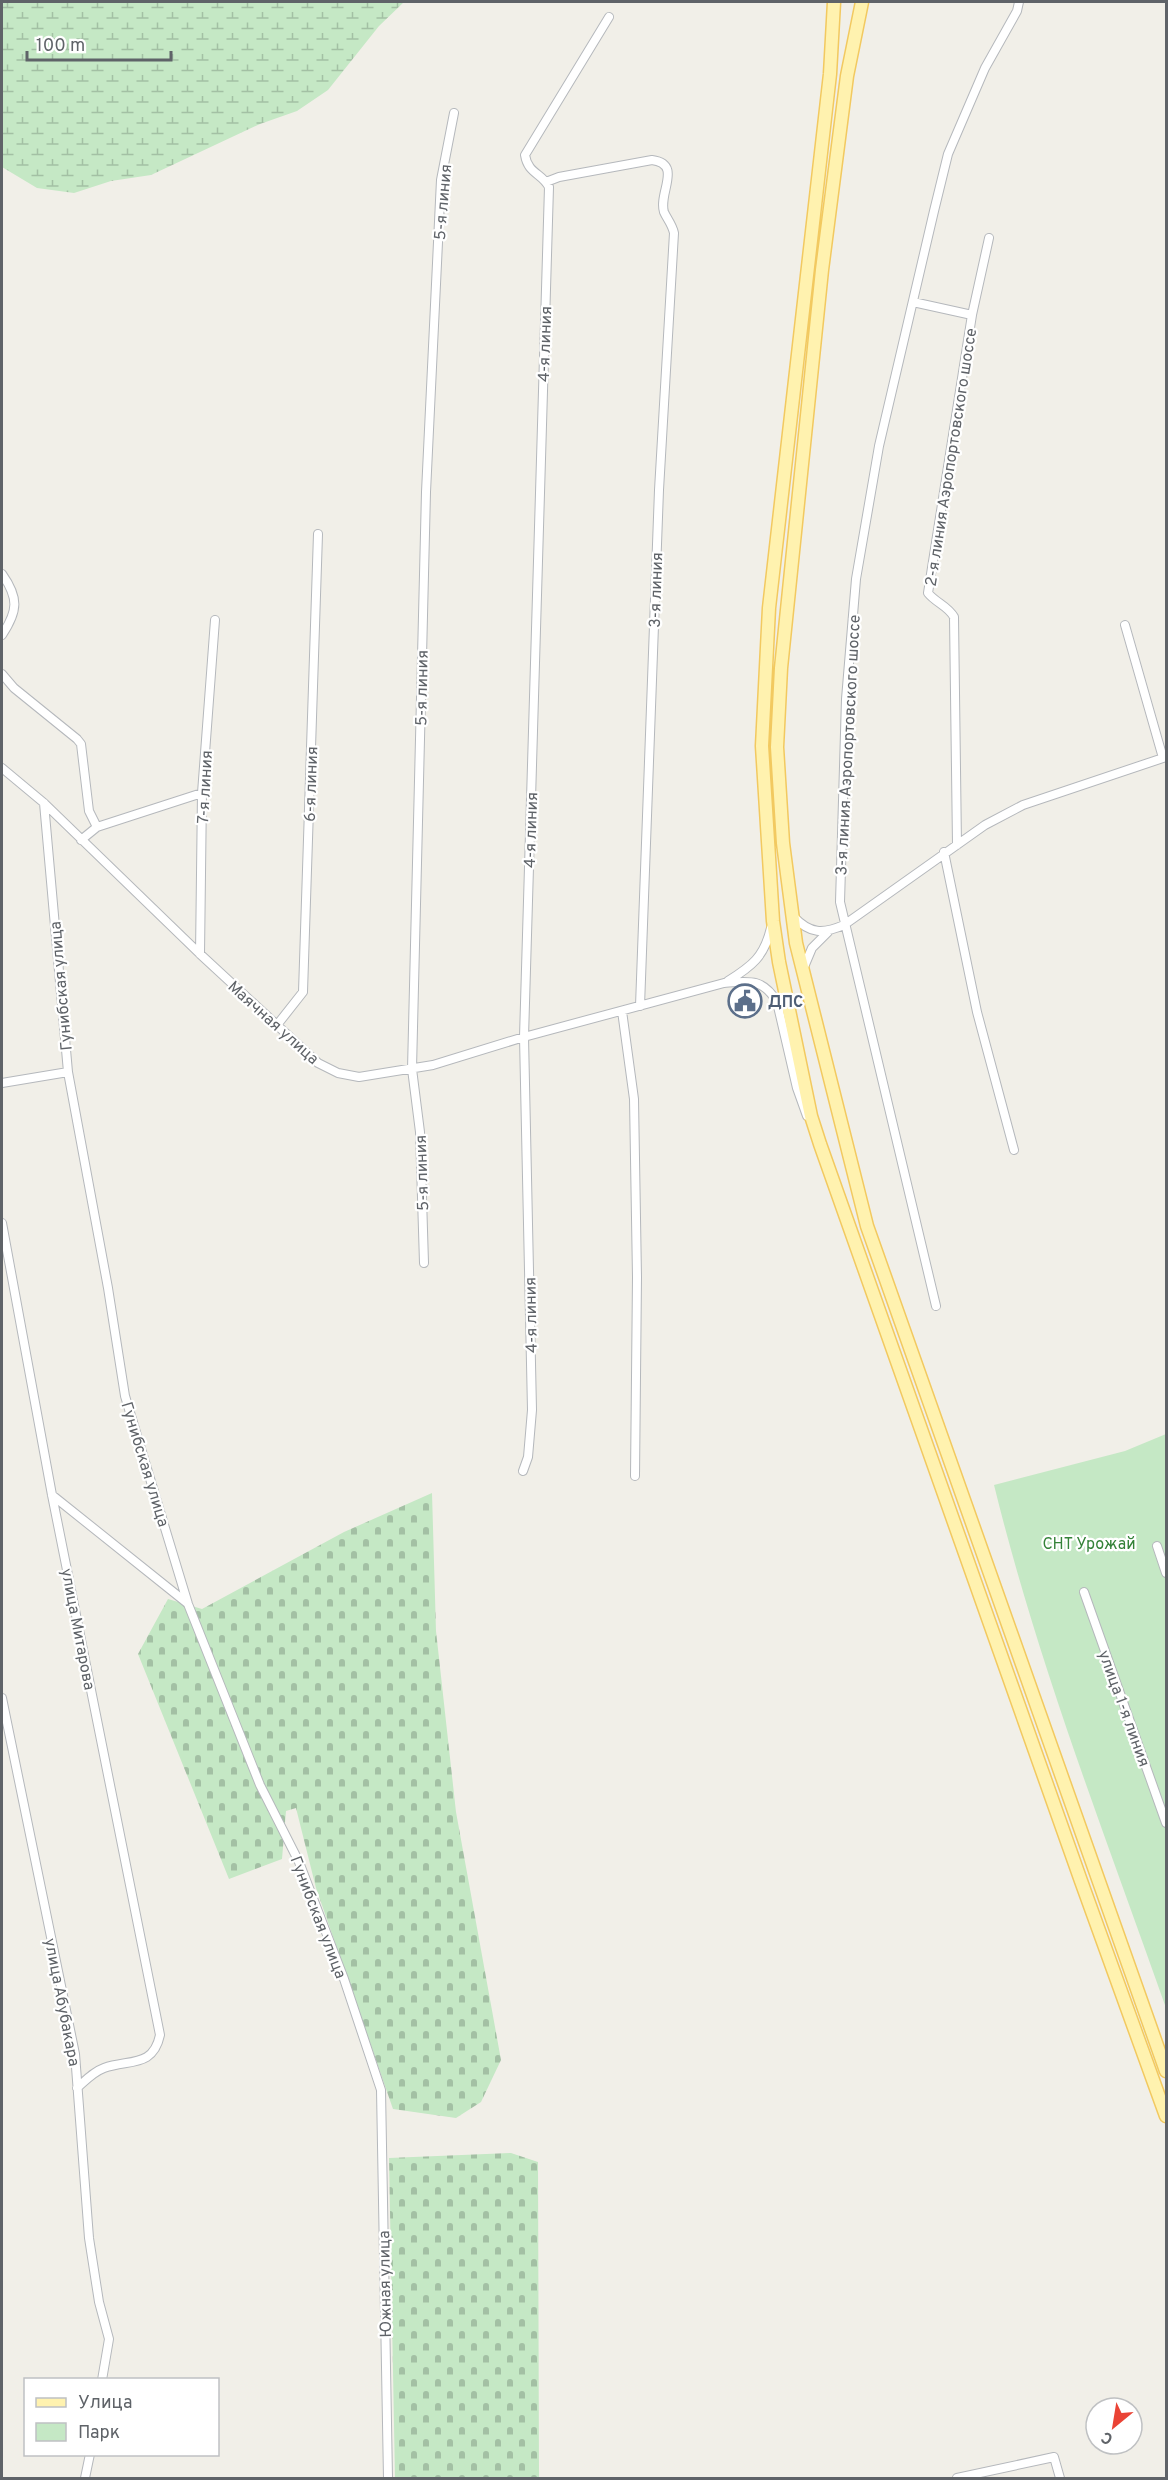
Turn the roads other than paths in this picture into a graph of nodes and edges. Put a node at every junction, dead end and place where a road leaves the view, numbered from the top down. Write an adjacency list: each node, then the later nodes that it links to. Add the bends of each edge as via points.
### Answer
1 (834, 2): 25 (main road, via 830,74 770,608 762,746)
2 (862, 2): 24 (main road, via 847,76 822,270 781,668 777,747)
3 (1019, 2): 8 (street, 3-я линия Аэропортовского шоссе, via 948,154)
4 (609, 17): 6 (street, via 525,155 534,174)
5 (454, 113): 35 (street, 5-я линия, via 441,180 426,492)
6 (548, 184): 31 (street, 3-я линия, via 559,177 652,160 659,161 669,172 664,212 674,233 659,490); 34 (street, 4-я линия)
7 (989, 238): 9 (street, 2-я линия Аэропортовского шоссе)
8 (913, 302): 9 (street); 26 (street, 3-я линия Аэропортовского шоссе, via 879,446 856,579 842,776 840,902)
9 (972, 315): 22 (street, 2-я линия Аэропортовского шоссе, via 928,594 954,617)
10 (318, 534): 33 (street, 6-я линия, via 303,992)
11 (2, 574): 14 (street, via 10,585 15,609)
12 (215, 620): 18 (street, 7-я линия)
13 (1125, 626): 16 (street)
14 (2, 635)
15 (2, 674): 20 (street, via 81,744 89,812)
16 (1165, 758): 22 (street, via 1023,806)
17 (2, 768): 19 (street, Маячная улица)
18 (202, 793): 20 (street); 28 (street, 7-я линия)
19 (44, 803): 21 (street, Маячная улица); 36 (street, Гунибская улица)
20 (97, 827): 21 (street)
21 (81, 840): 28 (street, Маячная улица)
22 (957, 844): 23 (street)
23 (944, 852): 26 (street); 39 (street, via 977,1012)
24 (792, 915): 27 (street, via 810,930); 29 (main road)
25 (773, 921): 30 (street, via 768,940 752,967); 38 (main road, via 811,1116)
26 (844, 926): 27 (street); 42 (street, 3-я линия Аэропортовского шоссе)
27 (828, 932): 29 (street, via 812,948)
28 (200, 954): 33 (street, Маячная улица)
29 (802, 975): 52 (main road, via 867,1226)
30 (724, 983): 31 (street, Маячная улица); 38 (street, via 761,984 774,996 802,1105)
31 (640, 1006): 32 (street, Маячная улица)
32 (622, 1011): 34 (street, Маячная улица); 44 (street, via 634,1099)
33 (277, 1025): 35 (street, Маячная улица, via 318,1063 338,1073 359,1077)
34 (524, 1037): 35 (street, Маячная улица); 43 (street, 4-я линия, via 532,1410)
35 (412, 1069): 41 (street, 5-я линия, via 420,1132)
36 (68, 1072): 37 (street); 49 (street, Гунибская улица, via 125,1396)
37 (2, 1083)
38 (820, 1144): 55 (main road)
39 (1014, 1150)
40 (2, 1223): 45 (street, улица Митарова)
41 (424, 1263)
42 (936, 1306)
43 (523, 1471)
44 (635, 1476)
45 (52, 1495): 49 (street); 53 (street, улица Митарова, via 160,2035 150,2056 101,2069)
46 (1157, 1546): 47 (street)
47 (1167, 1573)
48 (1084, 1592): 51 (street, улица 1-я линия)
49 (188, 1604): 54 (street, Гунибская улица, via 260,1785 299,1862)
50 (2, 1698): 53 (street, улица Абубакара, via 75,2054)
51 (1167, 1824)
52 (1167, 2071)
53 (77, 2088): 56 (street, улица Абубакара, via 89,2238 109,2339)
54 (381, 2090): 59 (street, Южная улица)
55 (1167, 2116)
56 (102, 2378)
57 (90, 2456): 58 (street)
58 (85, 2478)
59 (388, 2478)
60 (957, 2478): 61 (street, via 1054,2457)
61 (1060, 2478)

